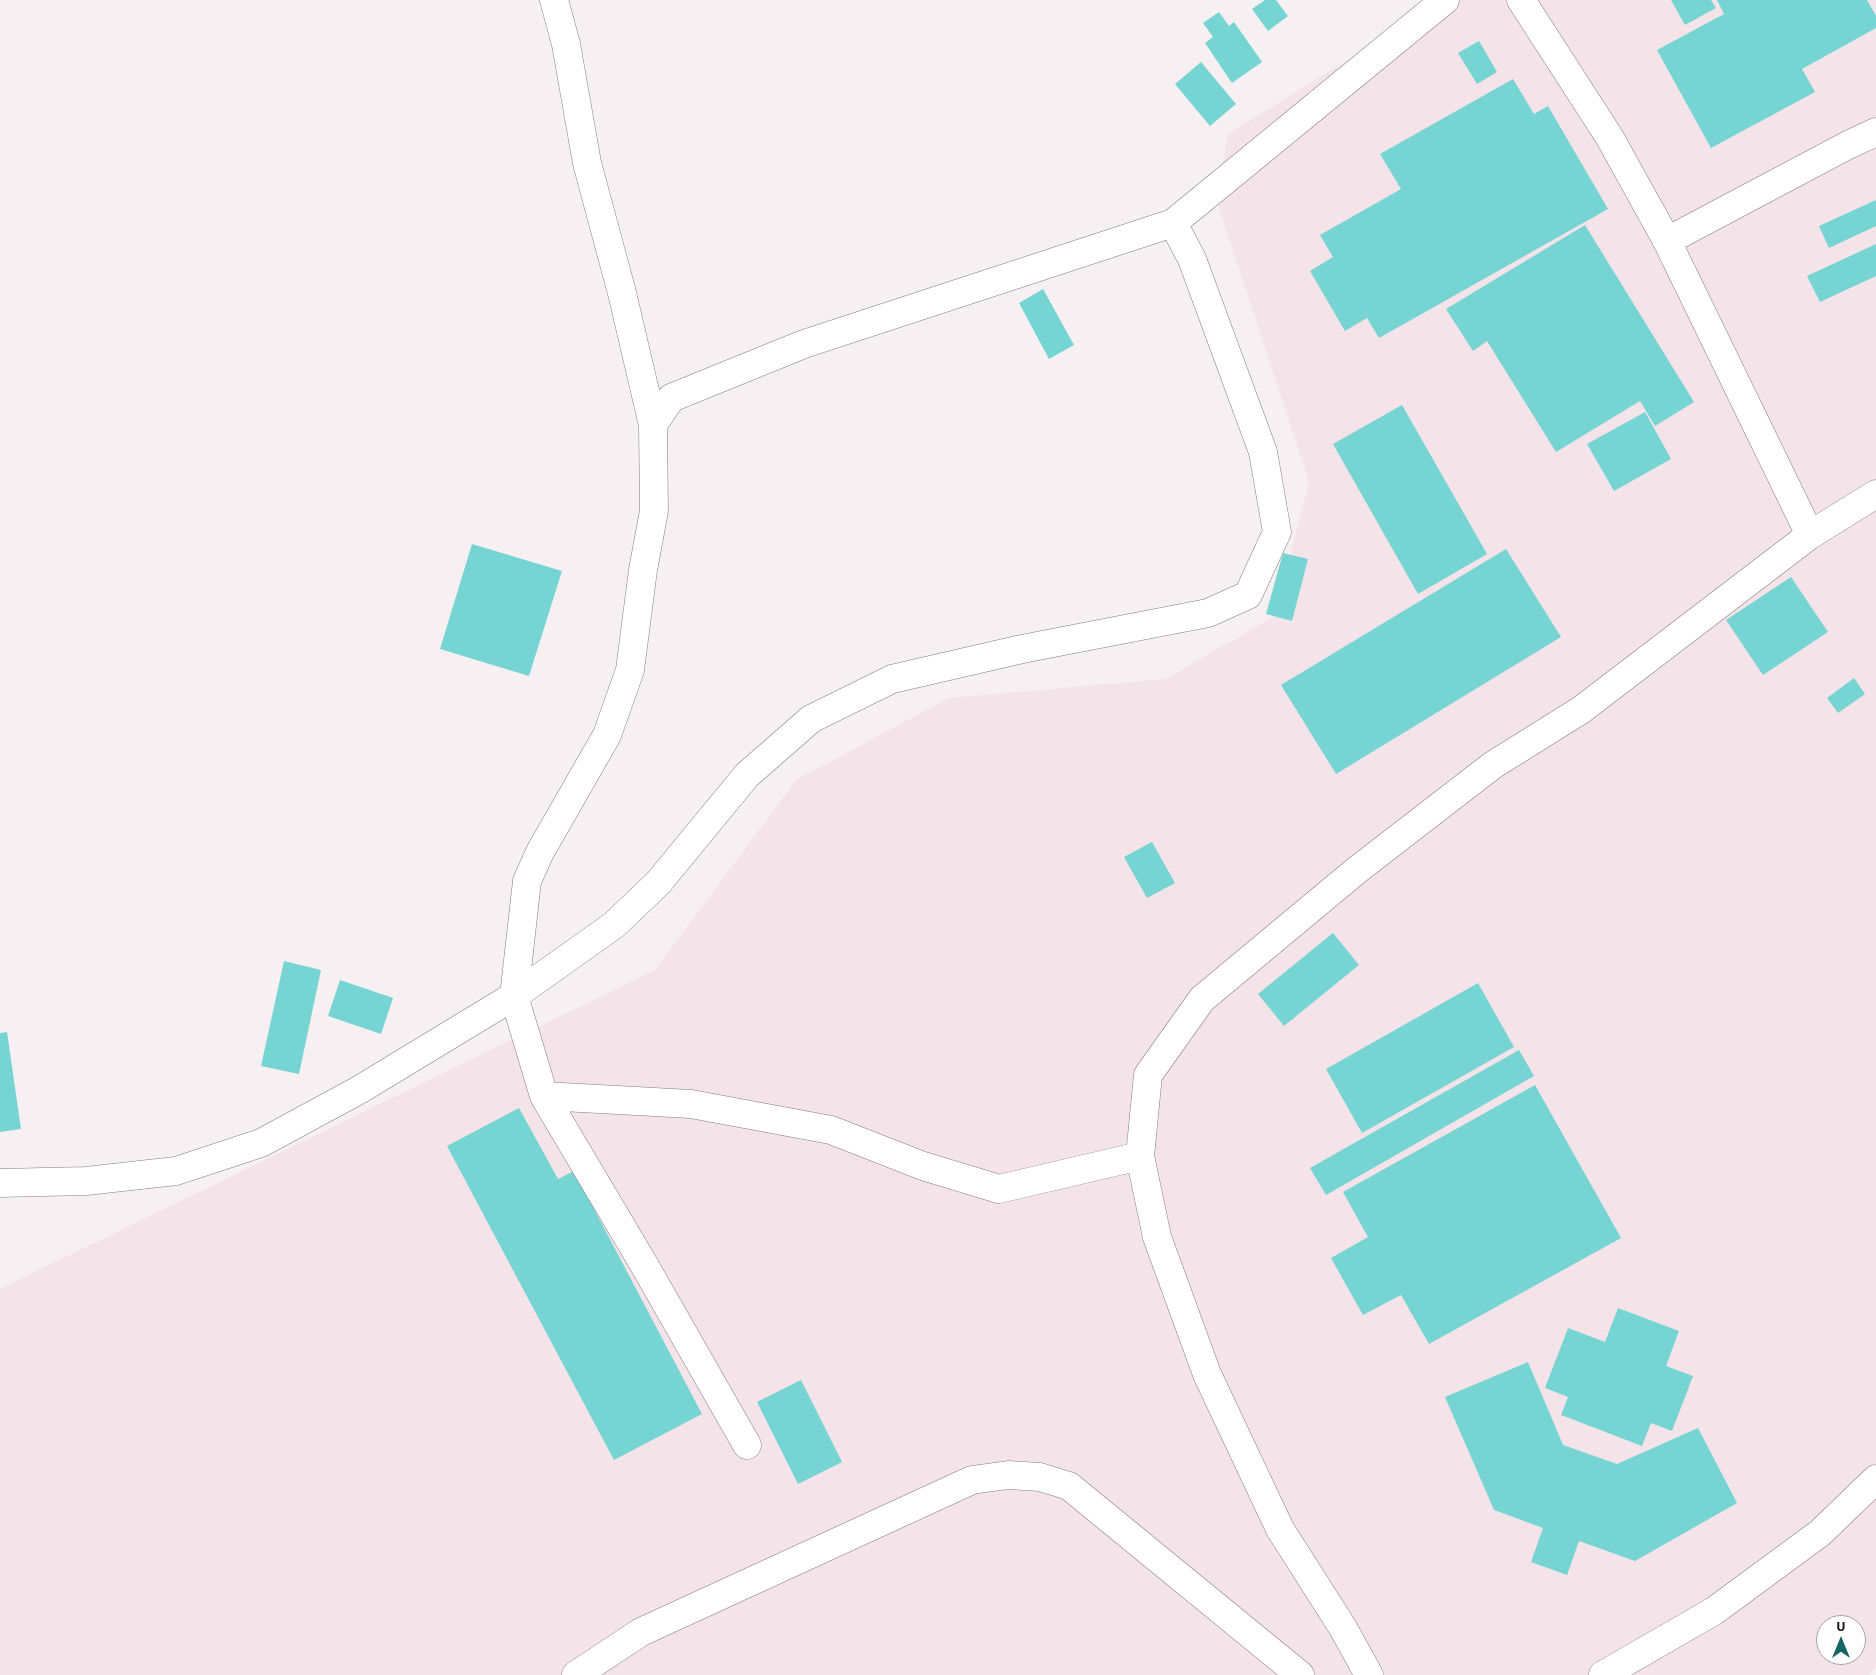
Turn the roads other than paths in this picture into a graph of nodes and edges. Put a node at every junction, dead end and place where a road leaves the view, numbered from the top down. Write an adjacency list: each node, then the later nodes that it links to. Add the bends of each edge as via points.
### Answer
1 (554, 0): 7 (street, via 566,44 587,163)
2 (1446, 0): 5 (street)
3 (1521, 0): 6 (street, via 1610,138)
4 (1876, 132): 6 (street)
5 (1173, 223): 7 (street, via 804,344 671,398); 10 (street, via 1192,259 1263,452 1277,532 1248,595 1208,613 1022,649 892,679 811,720 747,774 658,883 614,925)
6 (1667, 241): 9 (street)
7 (653, 425): 10 (street, via 654,511 630,670 607,735 540,852 527,881)
8 (1876, 494): 9 (street)
9 (1810, 535): 12 (street, via 1581,710 1493,765 1356,870 1202,999 1148,1075)
10 (514, 996): 11 (street); 13 (street, via 359,1090 260,1144 176,1171 86,1182)
11 (544, 1096): 12 (street, via 691,1104 831,1130 923,1166 999,1189); 14 (street)
12 (1140, 1156): 18 (street, via 1157,1237 1207,1374 1280,1529 1344,1628)
13 (0, 1183)
14 (746, 1445)
15 (1876, 1479): 19 (street, via 1820,1533 1714,1610)
16 (576, 1675): 17 (street, via 641,1632 972,1480 1008,1476 1040,1477 1069,1486)
17 (1300, 1675)
18 (1369, 1675)
19 (1603, 1675)

